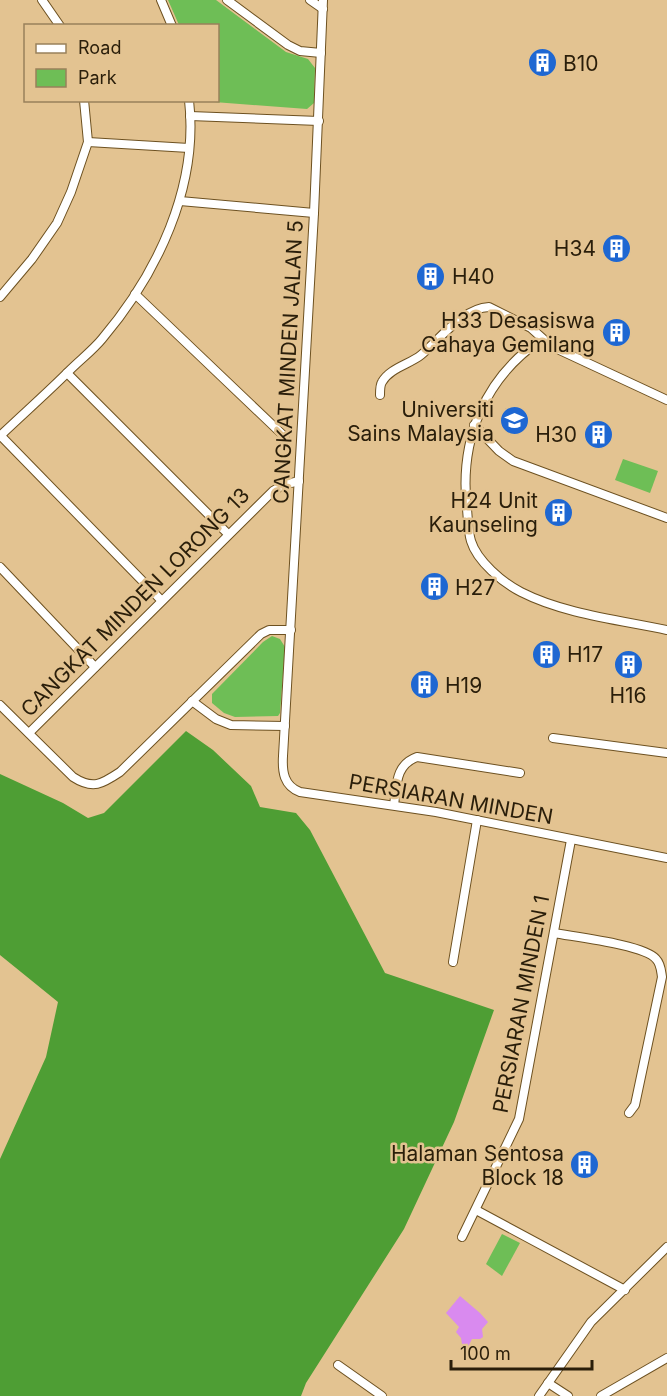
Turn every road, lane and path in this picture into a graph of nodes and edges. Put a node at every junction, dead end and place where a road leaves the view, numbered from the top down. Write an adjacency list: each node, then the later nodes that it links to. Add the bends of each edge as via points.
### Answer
1 (42, 0): 6 (street)
2 (161, 0): 7 (street)
3 (227, 0): 8 (street, via 288,45 300,51)
4 (310, 0): 5 (street)
5 (323, 5): 8 (street, CANGKAT MINDEN JALAN 5)
6 (59, 24)
7 (171, 24)
8 (321, 53): 12 (street, CANGKAT MINDEN JALAN 5)
9 (84, 102): 13 (street)
10 (189, 102): 11 (street)
11 (190, 116): 12 (street); 14 (street)
12 (319, 121): 16 (street, CANGKAT MINDEN JALAN 5)
13 (88, 142): 14 (street); 18 (street, via 57,223)
14 (189, 148): 15 (street)
15 (180, 201): 16 (street); 17 (street, via 162,249)
16 (314, 213): 26 (street, CANGKAT MINDEN JALAN 5)
17 (135, 294): 20 (street, via 102,339); 25 (street)
18 (1, 295)
19 (543, 339): 21 (street, via 498,311 482,308 446,330 420,355 385,378); 22 (street); 23 (street, via 510,366)
20 (67, 373): 24 (street); 28 (street)
21 (380, 395)
22 (667, 400)
23 (474, 425): 27 (street, via 513,461); 32 (street, via 465,471 471,541 498,576 520,592 556,606)
24 (0, 436): 30 (street)
25 (285, 437)
26 (299, 481): 28 (street, CANGKAT MINDEN LORONG 13, via 273,491); 31 (street, CANGKAT MINDEN JALAN 5)
27 (667, 518)
28 (228, 534): 30 (street, CANGKAT MINDEN LORONG 13)
29 (0, 567): 33 (street)
30 (161, 600): 33 (street, CANGKAT MINDEN LORONG 13)
31 (291, 630): 34 (street, via 261,634); 36 (street, CANGKAT MINDEN JALAN 5)
32 (667, 630)
33 (95, 667): 37 (street, CANGKAT MINDEN LORONG 13)
34 (192, 701): 36 (street, via 231,725); 37 (street, via 120,771 95,785 73,777)
35 (0, 705): 37 (street)
36 (285, 726): 41 (street, PERSIARAN MINDEN, via 283,772 292,788)
37 (29, 733)
38 (553, 738): 39 (street)
39 (667, 753)
40 (520, 773): 41 (street, via 417,757 399,770)
41 (394, 805): 42 (street, PERSIARAN MINDEN)
42 (477, 820): 43 (street, PERSIARAN MINDEN); 46 (street)
43 (571, 840): 44 (street, PERSIARAN MINDEN); 45 (street, PERSIARAN MINDEN 1)
44 (667, 858)
45 (554, 933): 47 (street, via 644,951 658,960 662,977 635,1105); 48 (street, PERSIARAN MINDEN 1, via 519,1119)
46 (453, 962)
47 (629, 1113)
48 (476, 1210): 49 (street, PERSIARAN MINDEN 1); 51 (street)
49 (462, 1237)
50 (667, 1247): 51 (street)
51 (625, 1290): 54 (street, via 583,1330)
52 (667, 1358): 55 (street)
53 (338, 1365): 56 (street)
54 (548, 1383): 57 (street); 58 (street)
55 (607, 1395)
56 (382, 1396)
57 (539, 1396)
58 (568, 1396)

